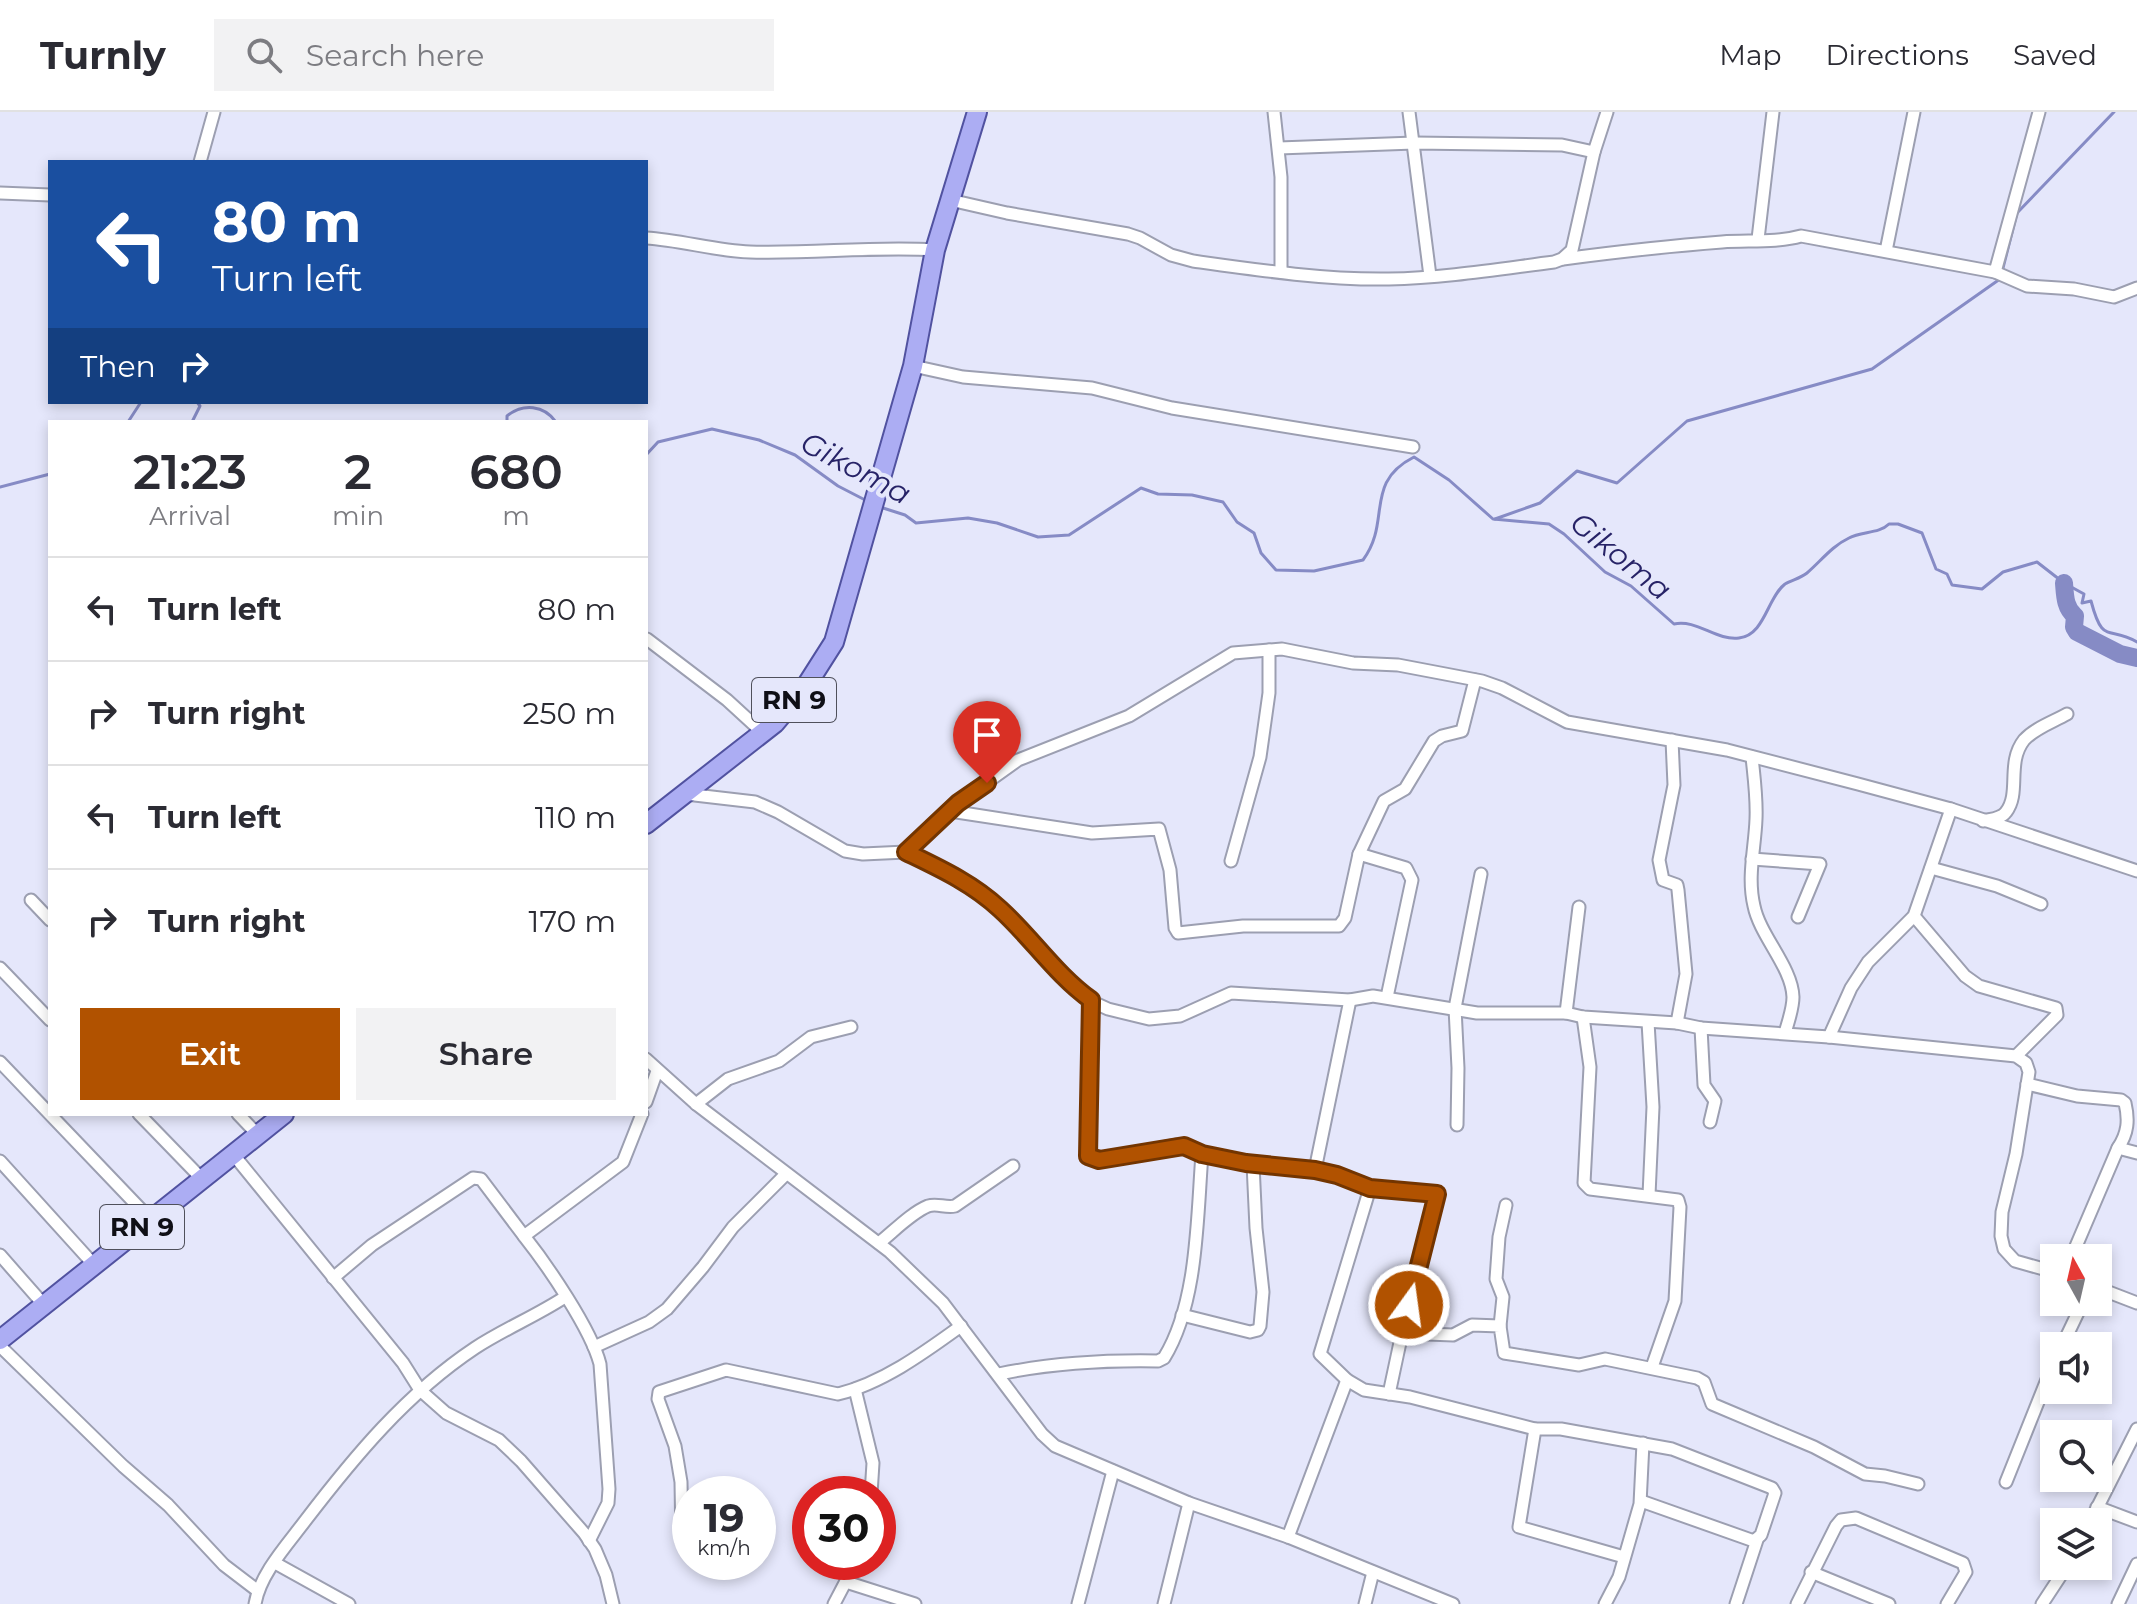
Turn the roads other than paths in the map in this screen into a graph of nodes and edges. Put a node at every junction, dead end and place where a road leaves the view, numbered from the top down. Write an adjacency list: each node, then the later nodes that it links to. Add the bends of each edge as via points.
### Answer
1 (214, 112): 12 (street)
2 (977, 112): 15 (main road, RN 9)
3 (1274, 112): 10 (street)
4 (1409, 112): 9 (street)
5 (1607, 112): 11 (street)
6 (1773, 112): 17 (street)
7 (1914, 112): 19 (street)
8 (2039, 112): 22 (street)
9 (1414, 143): 10 (street); 11 (street, via 1562,145); 23 (street)
10 (1279, 148): 21 (street)
11 (1594, 152): 20 (street, via 1572,250)
12 (201, 160)
13 (0, 193): 14 (street)
14 (48, 195)
15 (950, 200): 18 (main road, RN 9); 21 (street, via 1128,234 1193,261)
16 (648, 238): 18 (street, via 749,252)
17 (1758, 239): 19 (street, via 1801,236); 20 (street)
18 (935, 250): 25 (main road, RN 9)
19 (1886, 251): 22 (street)
20 (1562, 259): 23 (street)
21 (1281, 272): 23 (street)
22 (1995, 272): 24 (street, via 2027,286 2114,297)
23 (1430, 276)
24 (2137, 288)
25 (913, 366): 26 (street, via 963,377 1092,388 1172,408); 31 (main road, RN 9, via 834,642 806,686)
26 (1413, 447)
27 (648, 640): 31 (street)
28 (1269, 650): 29 (street); 36 (street, via 1233,653 1129,716 1018,760); 42 (street, via 1260,757)
29 (1475, 680): 32 (street, via 1567,722); 40 (street, via 1462,731 1434,741 1405,789 1384,801)
30 (2067, 714): 37 (street, via 2025,738 2013,764 2006,812)
31 (763, 733): 34 (main road, RN 9)
32 (1672, 740): 33 (street); 61 (street, via 1674,785 1659,860 1663,880 1678,890 1686,974)
33 (1752, 757): 35 (street); 41 (street)
34 (686, 793): 38 (main road, RN 9); 39 (street, via 755,802 845,851)
35 (1951, 809): 37 (street); 43 (street)
36 (950, 811): 39 (street); 40 (street, via 1092,833 1159,829 1178,933 1258,925 1339,926)
37 (1982, 821): 44 (street)
38 (648, 822)
39 (906, 852): 54 (street, via 970,885)
40 (1359, 854): 53 (street, via 1406,868 1411,875)
41 (1752, 859): 50 (street, via 1820,864); 64 (street, via 1754,908 1792,992)
42 (1231, 861)
43 (1931, 868): 47 (street); 49 (street)
44 (2137, 871)
45 (1481, 874): 56 (street)
46 (31, 900): 51 (street)
47 (2041, 904)
48 (1579, 907): 57 (street)
49 (1914, 916): 65 (street, via 1868,962); 66 (street, via 1979,986 2056,1008 2057,1015)
50 (1798, 917)
51 (48, 918)
52 (0, 968): 59 (street)
53 (1387, 997): 55 (street); 56 (street)
54 (1091, 1000): 55 (street, via 1149,1019 1180,1016 1231,993); 85 (street, via 1088,1156 1099,1160 1176,1145)
55 (1350, 1000): 89 (street)
56 (1455, 1008): 57 (street, via 1477,1013); 80 (street)
57 (1566, 1013): 58 (street)
58 (1583, 1017): 60 (street); 93 (street, via 1590,1067 1584,1183 1590,1189)
59 (48, 1018)
60 (1648, 1022): 61 (street); 93 (street, via 1653,1107)
61 (1677, 1023): 63 (street)
62 (851, 1027): 72 (street, via 811,1037 779,1061 728,1079)
63 (1701, 1028): 64 (street); 79 (street, via 1704,1085 1715,1101)
64 (1785, 1033): 65 (street)
65 (1829, 1037): 66 (street)
66 (2016, 1056): 70 (street, via 2026,1063)
67 (648, 1061): 69 (street)
68 (0, 1062): 73 (street)
69 (657, 1071): 71 (street); 72 (street)
70 (2027, 1084): 82 (street, via 2121,1100 2128,1124); 101 (street, via 2001,1236 2015,1261)
71 (648, 1096)
72 (696, 1104): 90 (street)
73 (48, 1112)
74 (52, 1116): 95 (street)
75 (141, 1116): 91 (street)
76 (240, 1116): 81 (street)
77 (282, 1116): 81 (main road, RN 9)
78 (641, 1116): 96 (street, via 623,1162)
79 (1710, 1122)
80 (1457, 1125)
81 (258, 1135): 84 (main road, RN 9)
82 (2118, 1148): 83 (street); 98 (street)
83 (2137, 1153)
84 (233, 1154): 91 (main road, RN 9); 102 (street)
85 (1202, 1154): 87 (street); 107 (street)
86 (0, 1161): 100 (street)
87 (1253, 1164): 89 (street); 107 (street, via 1263,1292 1260,1326 1250,1332)
88 (1013, 1166): 97 (street, via 955,1206 924,1208)
89 (1315, 1170): 92 (street)
90 (786, 1174): 97 (street); 112 (street, via 738,1221 667,1309)
91 (202, 1179): 95 (main road, RN 9)
92 (1370, 1188): 110 (street, via 1437,1194); 115 (street, via 1320,1354)
93 (1649, 1195): 113 (street, via 1678,1200 1680,1207 1675,1301)
94 (1506, 1205): 109 (street, via 1496,1279 1503,1293)
95 (151, 1220): 100 (main road, RN 9)
96 (524, 1236): 102 (street, via 481,1179 473,1178 372,1245); 104 (street)
97 (879, 1243): 108 (street)
98 (2077, 1244)
99 (0, 1255): 106 (street)
100 (95, 1266): 106 (main road, RN 9)
101 (2040, 1268)
102 (333, 1278): 117 (street)
103 (2112, 1293): 105 (street)
104 (565, 1297): 112 (street); 117 (street, via 472,1350)
105 (2137, 1303)
106 (44, 1305): 111 (main road, RN 9)
107 (1182, 1315): 114 (street, via 1160,1360 1044,1364)
108 (961, 1326): 114 (street); 116 (street, via 921,1355)
109 (1500, 1326): 110 (street, via 1472,1325 1453,1335); 113 (street, via 1502,1351 1509,1355 1564,1364 1605,1359)
110 (1402, 1333): 118 (street)
111 (0, 1343): 142 (street, via 224,1565)
112 (594, 1347): 134 (street, via 603,1386 609,1489 608,1503)
113 (1652, 1367): 127 (street, via 1697,1378 1704,1382 1712,1404 1854,1470)
114 (999, 1374): 123 (street, via 1055,1446)
115 (1347, 1380): 118 (street, via 1364,1390); 132 (street)
116 (855, 1389): 124 (street, via 829,1394 726,1370 659,1392); 125 (street)
117 (420, 1390): 134 (street, via 446,1413 499,1440); 136 (street, via 371,1439)
118 (1389, 1394): 120 (street)
119 (2040, 1397): 126 (street)
120 (1535, 1429): 122 (street); 135 (street, via 1519,1527)
121 (2137, 1429): 130 (street)
122 (1643, 1443): 128 (street); 133 (street, via 1772,1488 1775,1498)
123 (1113, 1471): 129 (street); 148 (street)
124 (680, 1476)
125 (872, 1476)
126 (2006, 1482)
127 (1918, 1484)
128 (1641, 1501): 133 (street); 135 (street)
129 (1189, 1503): 132 (street); 149 (street)
130 (2097, 1507): 131 (street)
131 (2137, 1522)
132 (1288, 1537): 138 (street)
133 (1757, 1540): 153 (street)
134 (589, 1541): 145 (street)
135 (1624, 1557): 152 (street)
136 (275, 1563): 142 (street); 144 (street)
137 (2137, 1564): 158 (street)
138 (1373, 1572): 150 (street); 151 (street)
139 (1811, 1572): 154 (street); 155 (street); 156 (street, via 1836,1526 1856,1518 1963,1563 1966,1572)
140 (2058, 1580): 157 (street)
141 (846, 1582): 146 (street); 147 (street)
142 (258, 1591): 143 (street)
143 (255, 1604)
144 (349, 1604)
145 (613, 1604)
146 (834, 1604)
147 (915, 1604)
148 (1078, 1604)
149 (1164, 1604)
150 (1365, 1604)
151 (1453, 1604)
152 (1605, 1604)
153 (1736, 1604)
154 (1797, 1604)
155 (1889, 1604)
156 (1947, 1604)
157 (2042, 1604)
158 (2118, 1604)

